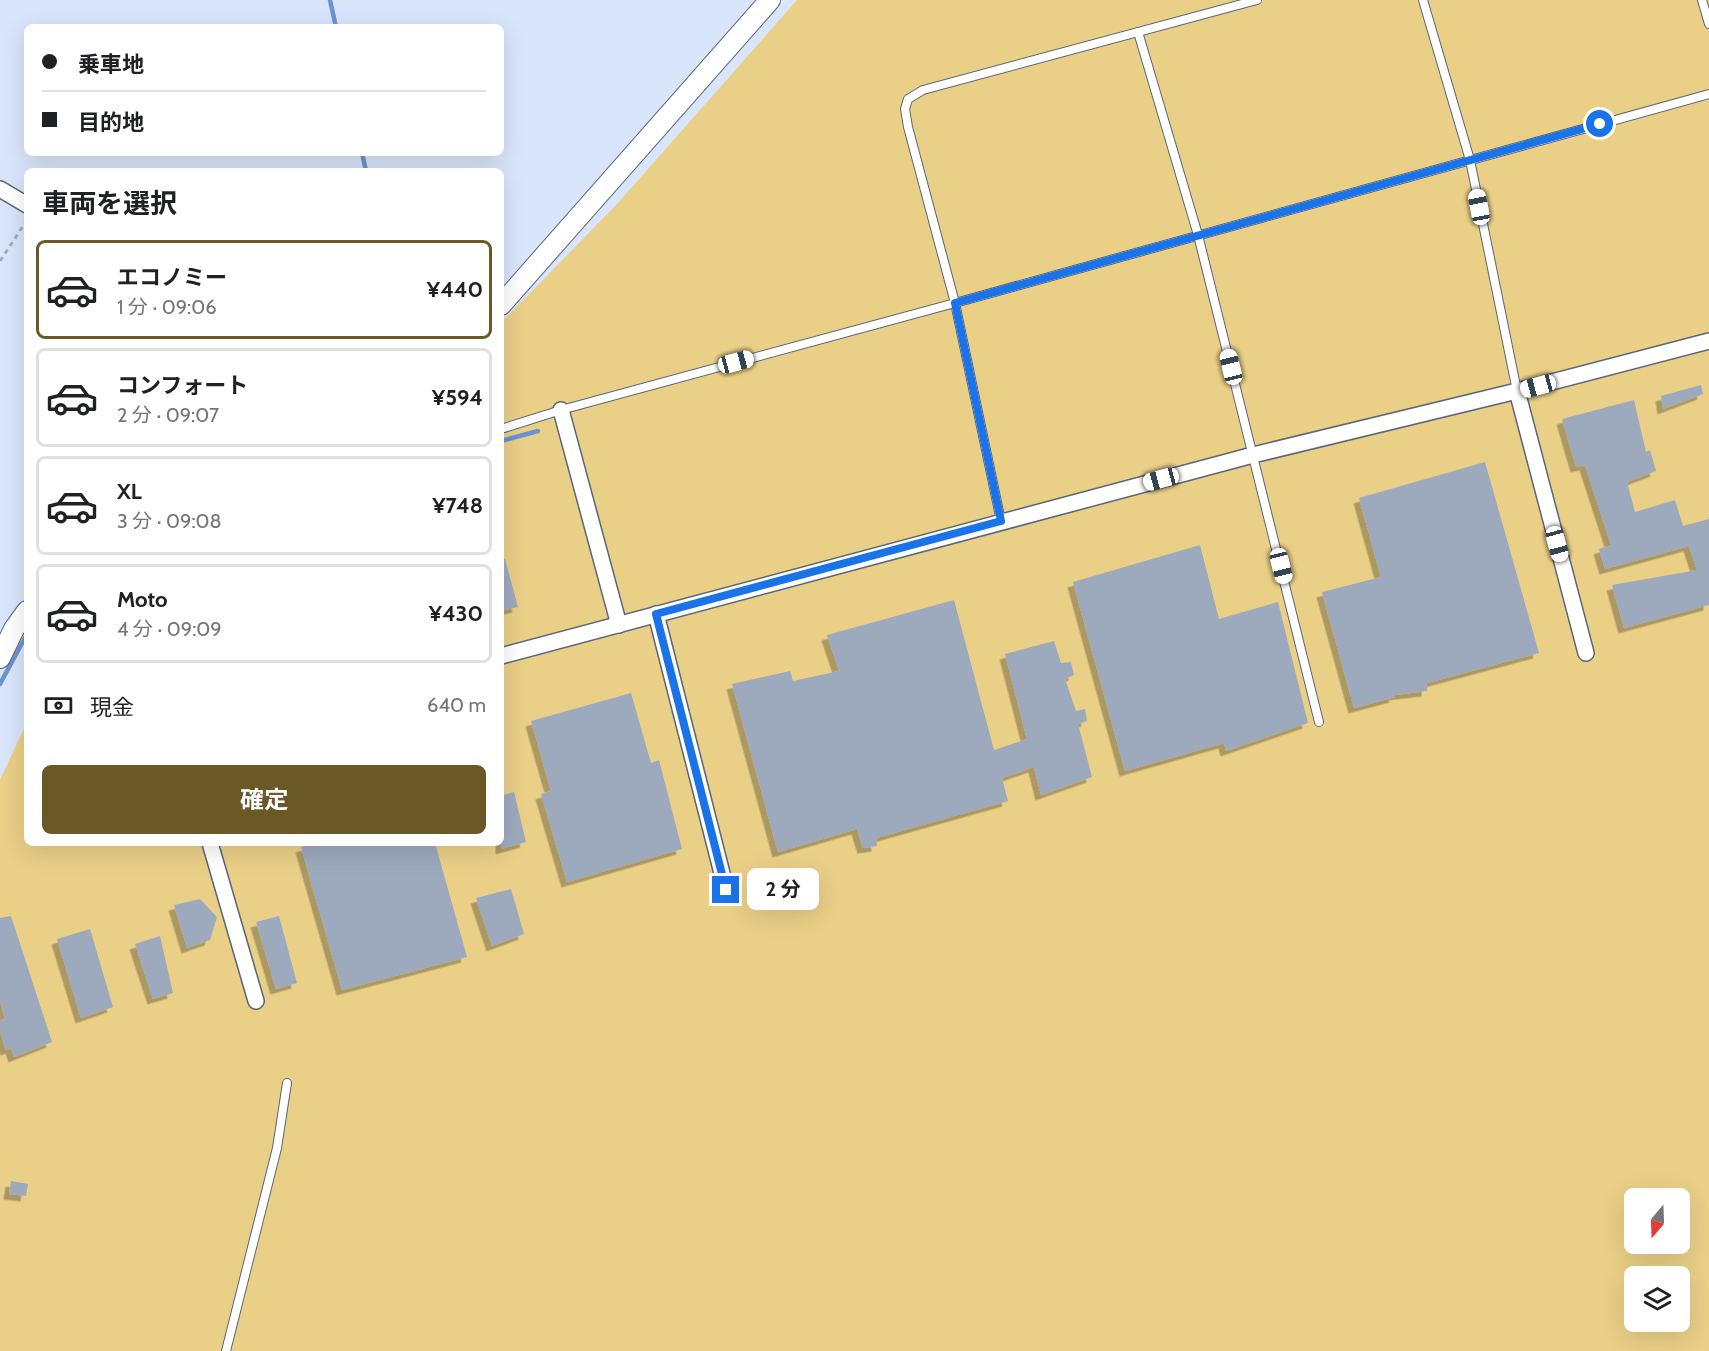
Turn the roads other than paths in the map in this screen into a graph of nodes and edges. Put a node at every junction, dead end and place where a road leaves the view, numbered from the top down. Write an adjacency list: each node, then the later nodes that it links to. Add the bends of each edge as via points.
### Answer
1 (770, 0): 12 (street)
2 (1257, 0): 6 (lane)
3 (1423, 0): 8 (lane)
4 (1702, 0): 5 (lane)
5 (1709, 24)
6 (1138, 32): 11 (lane); 13 (lane, via 923,90 908,99 908,127)
7 (1709, 94): 8 (lane)
8 (1470, 160): 11 (lane); 15 (lane)
9 (0, 189): 10 (street)
10 (24, 203)
11 (1198, 235): 13 (lane); 18 (lane)
12 (504, 302)
13 (955, 303): 16 (lane); 19 (lane)
14 (1709, 341): 15 (street)
15 (1517, 391): 18 (street); 23 (street)
16 (561, 410): 17 (lane); 22 (street)
17 (504, 428)
18 (1253, 455): 19 (street); 26 (lane)
19 (1001, 521): 20 (street)
20 (656, 614): 22 (street); 28 (street)
21 (24, 615): 25 (street)
22 (619, 625): 24 (street)
23 (1586, 653)
24 (504, 655)
25 (0, 658)
26 (1319, 722)
27 (211, 846): 29 (street)
28 (726, 890)
29 (256, 1001)
30 (287, 1083): 31 (lane, via 277,1148)
31 (226, 1351)

